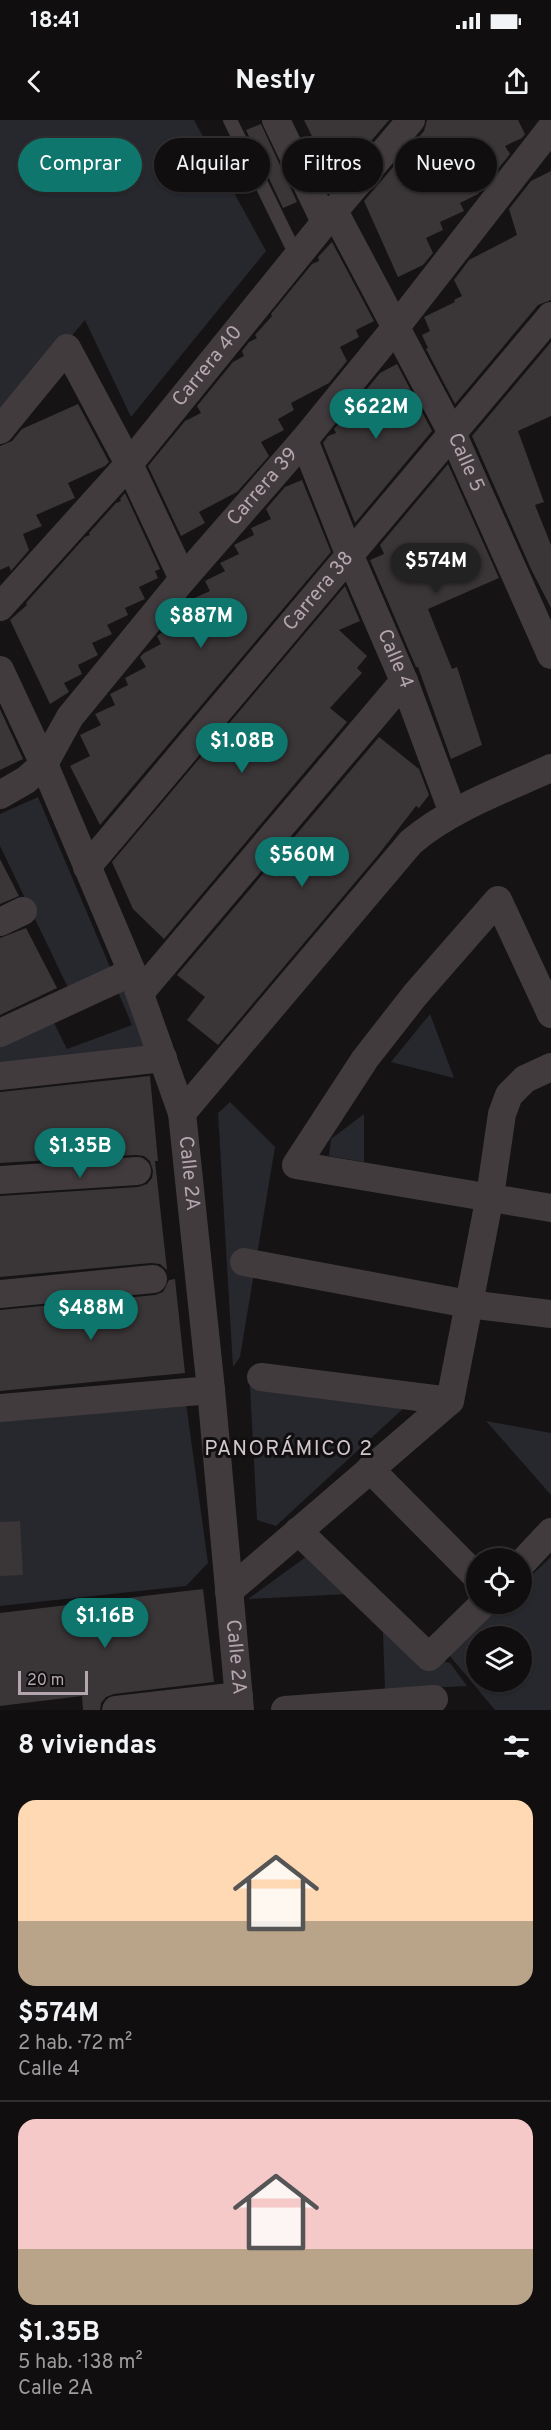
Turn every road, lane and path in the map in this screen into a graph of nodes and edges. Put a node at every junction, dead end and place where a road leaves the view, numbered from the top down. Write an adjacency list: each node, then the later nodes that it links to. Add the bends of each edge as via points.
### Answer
1 (230, 120): 6 (lane)
2 (276, 120): 5 (street, Calle 5)
3 (411, 120): 5 (street, Carrera 40)
4 (550, 135): 8 (street, Carrera 39)
5 (330, 217): 6 (street, Carrera 40); 8 (street, Calle 5)
6 (297, 257): 12 (street, Carrera 40)
7 (551, 316): 10 (street, Carrera 38)
8 (396, 327): 10 (street, Calle 5); 11 (street, Carrera 39)
9 (0, 430): 12 (street, via 67,348)
10 (453, 435): 13 (street, Carrera 38); 16 (street, Calle 5)
11 (304, 440): 13 (street, Calle 4); 14 (street, Carrera 39)
12 (129, 464): 14 (street); 15 (street, Carrera 40)
13 (350, 556): 18 (street, Calle 4); 23 (street, Carrera 38)
14 (183, 579): 19 (street, Carrera 39, via 70,717)
15 (0, 608)
16 (551, 655)
17 (0, 669): 19 (street, Calle 2A)
18 (404, 681): 22 (street, Calle 4); 24 (street)
19 (44, 764): 21 (street); 23 (street, Calle 2A)
20 (551, 768): 22 (street)
21 (0, 795)
22 (453, 813): 30 (street, via 411,842)
23 (87, 867): 24 (street, Calle 2A)
24 (136, 983): 26 (street); 27 (street, Calle 2A)
25 (551, 1014): 33 (street, via 498,900 365,1059 296,1166)
26 (0, 1034)
27 (162, 1058): 29 (street); 30 (street, Calle 2A)
28 (551, 1067): 33 (street, via 525,1079 509,1095 502,1114)
29 (0, 1076)
30 (182, 1113): 41 (street, Calle 2A)
31 (137, 1171): 32 (street)
32 (0, 1180)
33 (490, 1197): 34 (street); 38 (street)
34 (551, 1208)
35 (243, 1262): 38 (street)
36 (153, 1279): 37 (street)
37 (0, 1294)
38 (468, 1304): 39 (street); 42 (street)
39 (551, 1314)
40 (261, 1377): 42 (street)
41 (211, 1390): 43 (street); 49 (street, Calle 2A)
42 (450, 1401): 44 (street)
43 (0, 1408)
44 (370, 1469): 45 (street); 48 (street)
45 (298, 1531): 49 (street); 50 (street, via 429,1657)
46 (551, 1532): 47 (street)
47 (532, 1552)
48 (466, 1566)
49 (229, 1591): 52 (street, Calle 2A)
50 (473, 1614)
51 (434, 1699): 54 (street)
52 (239, 1703): 53 (street)
53 (116, 1710)
54 (285, 1710)

